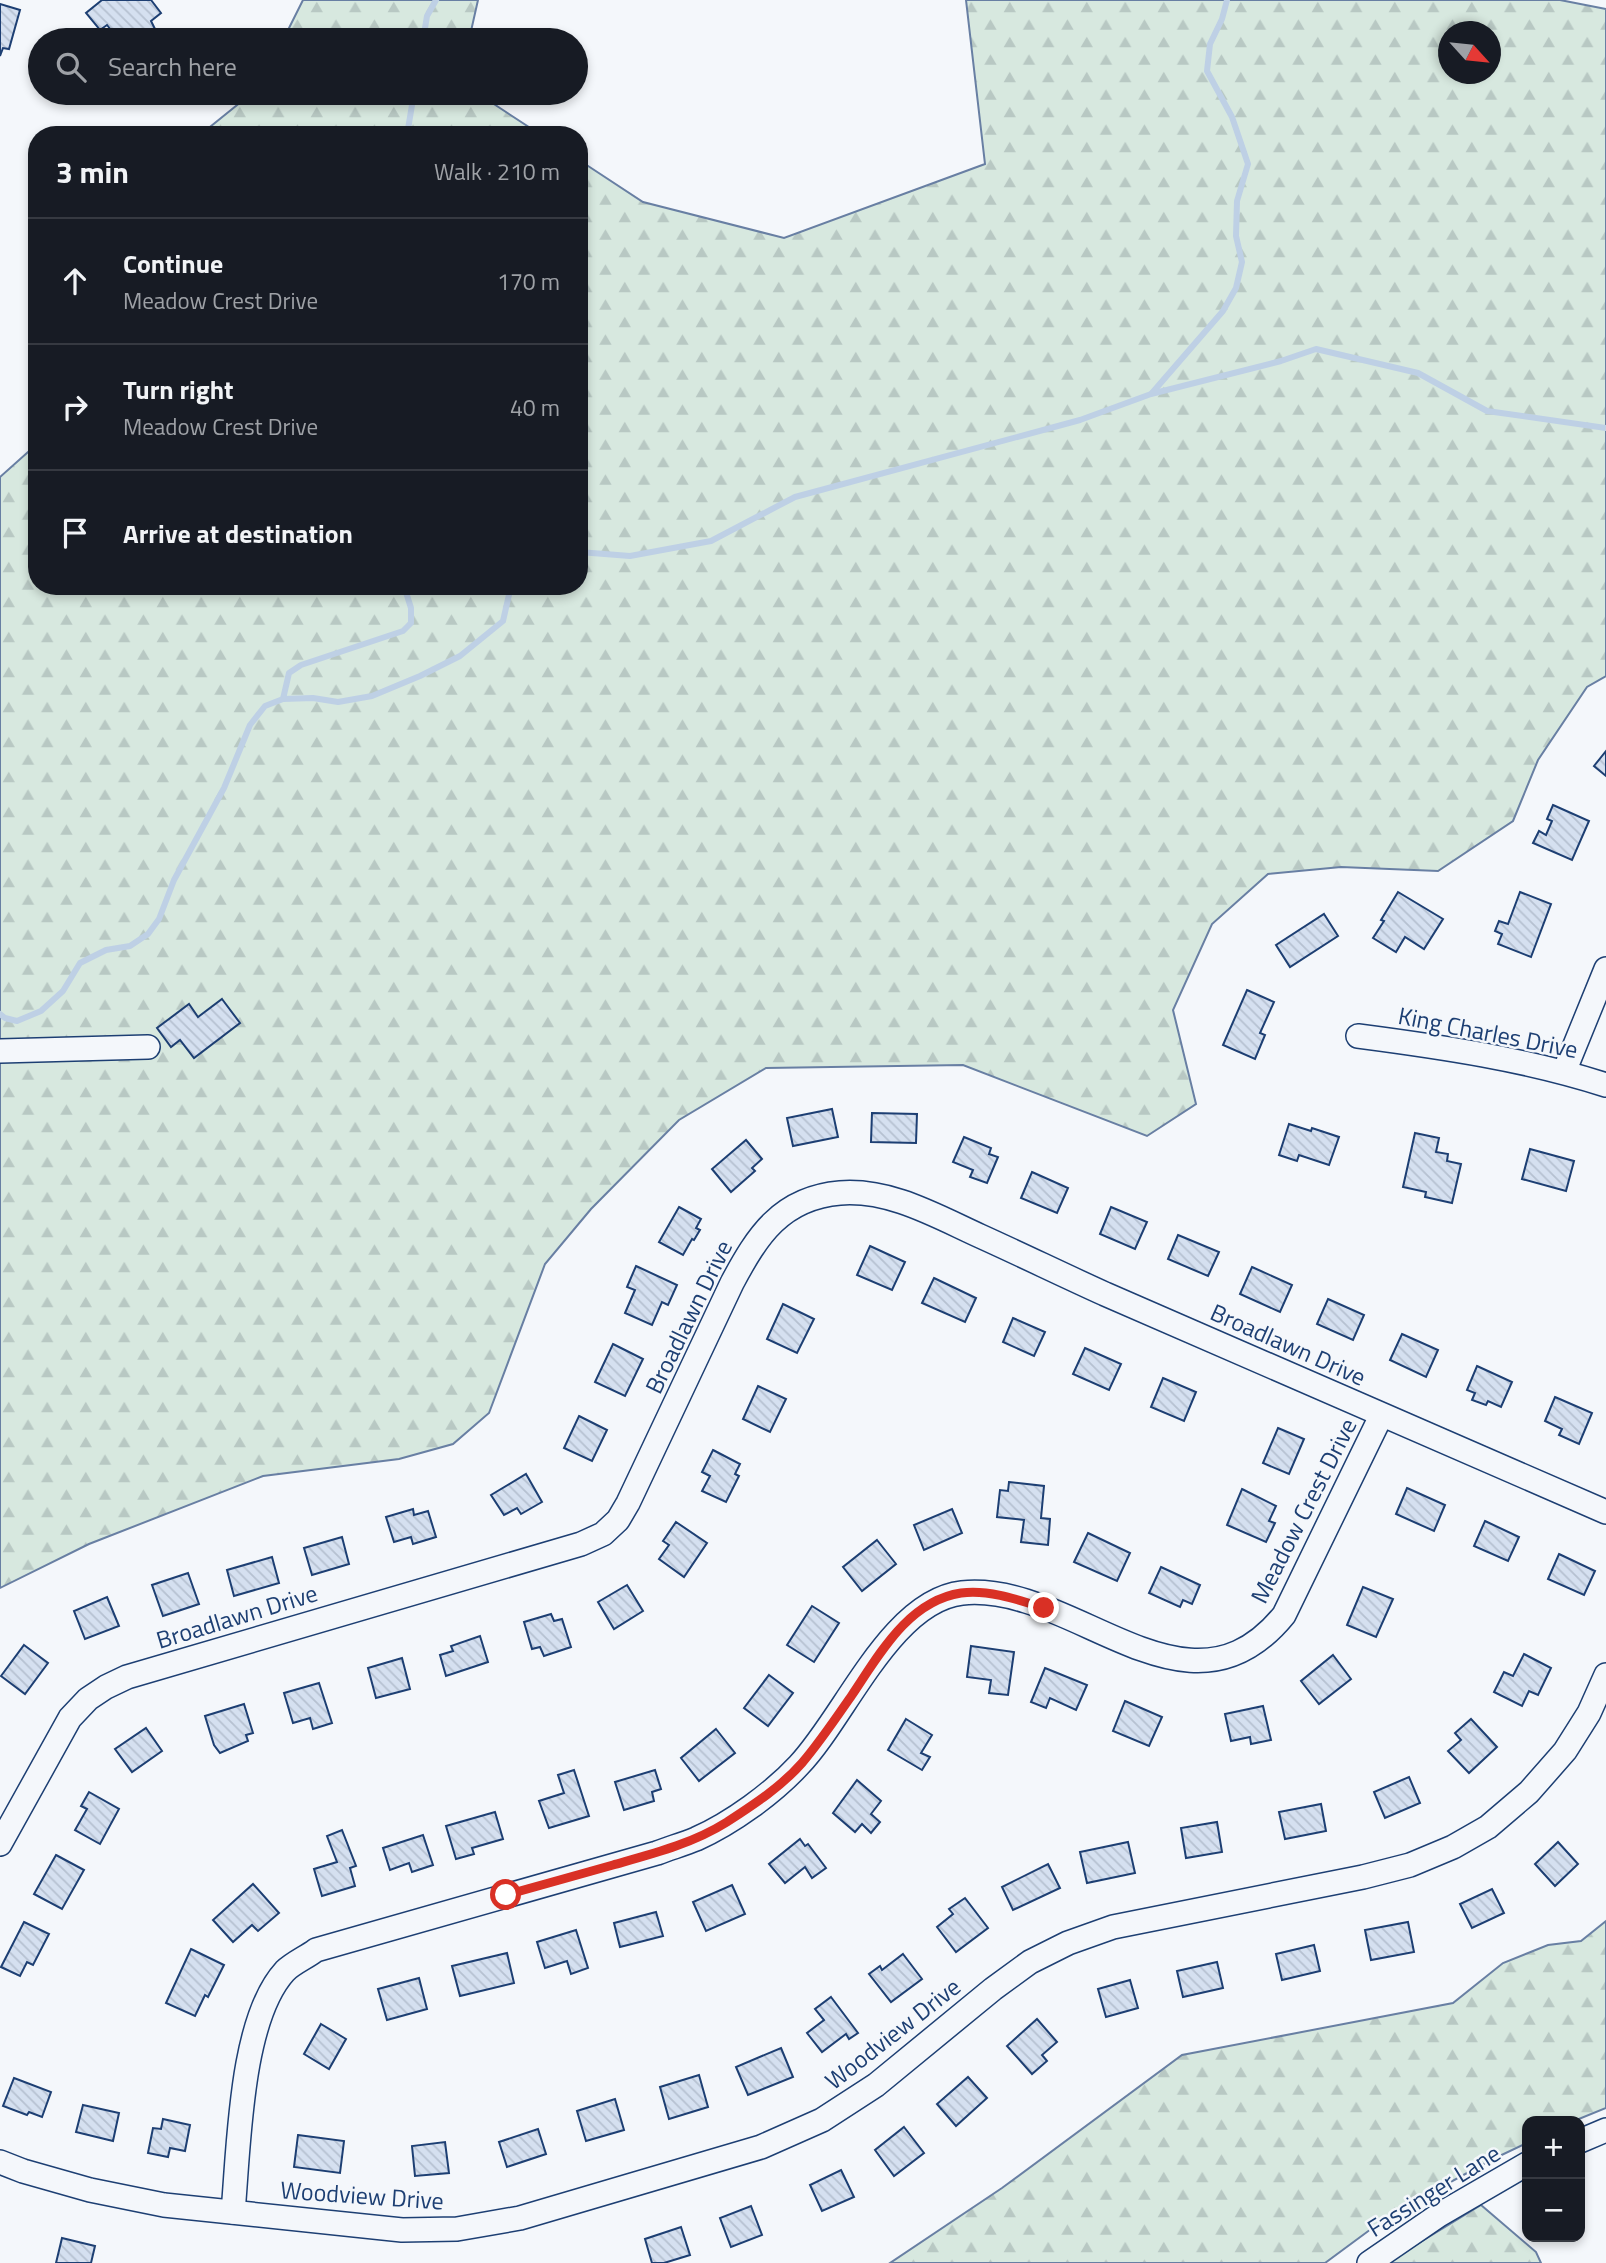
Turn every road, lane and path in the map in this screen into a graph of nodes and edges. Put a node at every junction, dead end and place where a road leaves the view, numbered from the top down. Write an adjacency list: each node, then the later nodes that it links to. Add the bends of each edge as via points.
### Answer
1 (1606, 969): 5 (street)
2 (1358, 1036): 5 (street, King Charles Drive)
3 (148, 1047): 4 (street)
4 (0, 1051)
5 (1564, 1072): 6 (street, King Charles Drive)
6 (1606, 1085)
7 (1381, 1416): 8 (street, Broadlawn Drive); 10 (street, Broadlawn Drive, via 907,1203 872,1193 839,1193 800,1203 779,1216 754,1244 638,1485 618,1520 603,1534 106,1687 70,1718); 15 (street, Meadow Crest Drive, via 1284,1615 1250,1648 1233,1656 1191,1661 1147,1652 1022,1601 961,1593 934,1601 892,1637 802,1763 779,1786 697,1838 316,1951 286,1970 268,1995 254,2030)
8 (1606, 1512)
9 (1606, 1675): 15 (street, Woodview Drive, via 1565,1751 1529,1792 1488,1827 1453,1847 1363,1877 1113,1927 1068,1943 1030,1962 993,1989 876,2085 822,2120 761,2147 520,2218 457,2229 402,2230)
10 (0, 1844)
11 (1606, 2130): 12 (street)
12 (1585, 2139)
13 (0, 2162): 15 (street, Woodview Drive, via 90,2190)
14 (1522, 2167): 16 (street, Fassinger Lane)
15 (233, 2213)
16 (1369, 2263)

